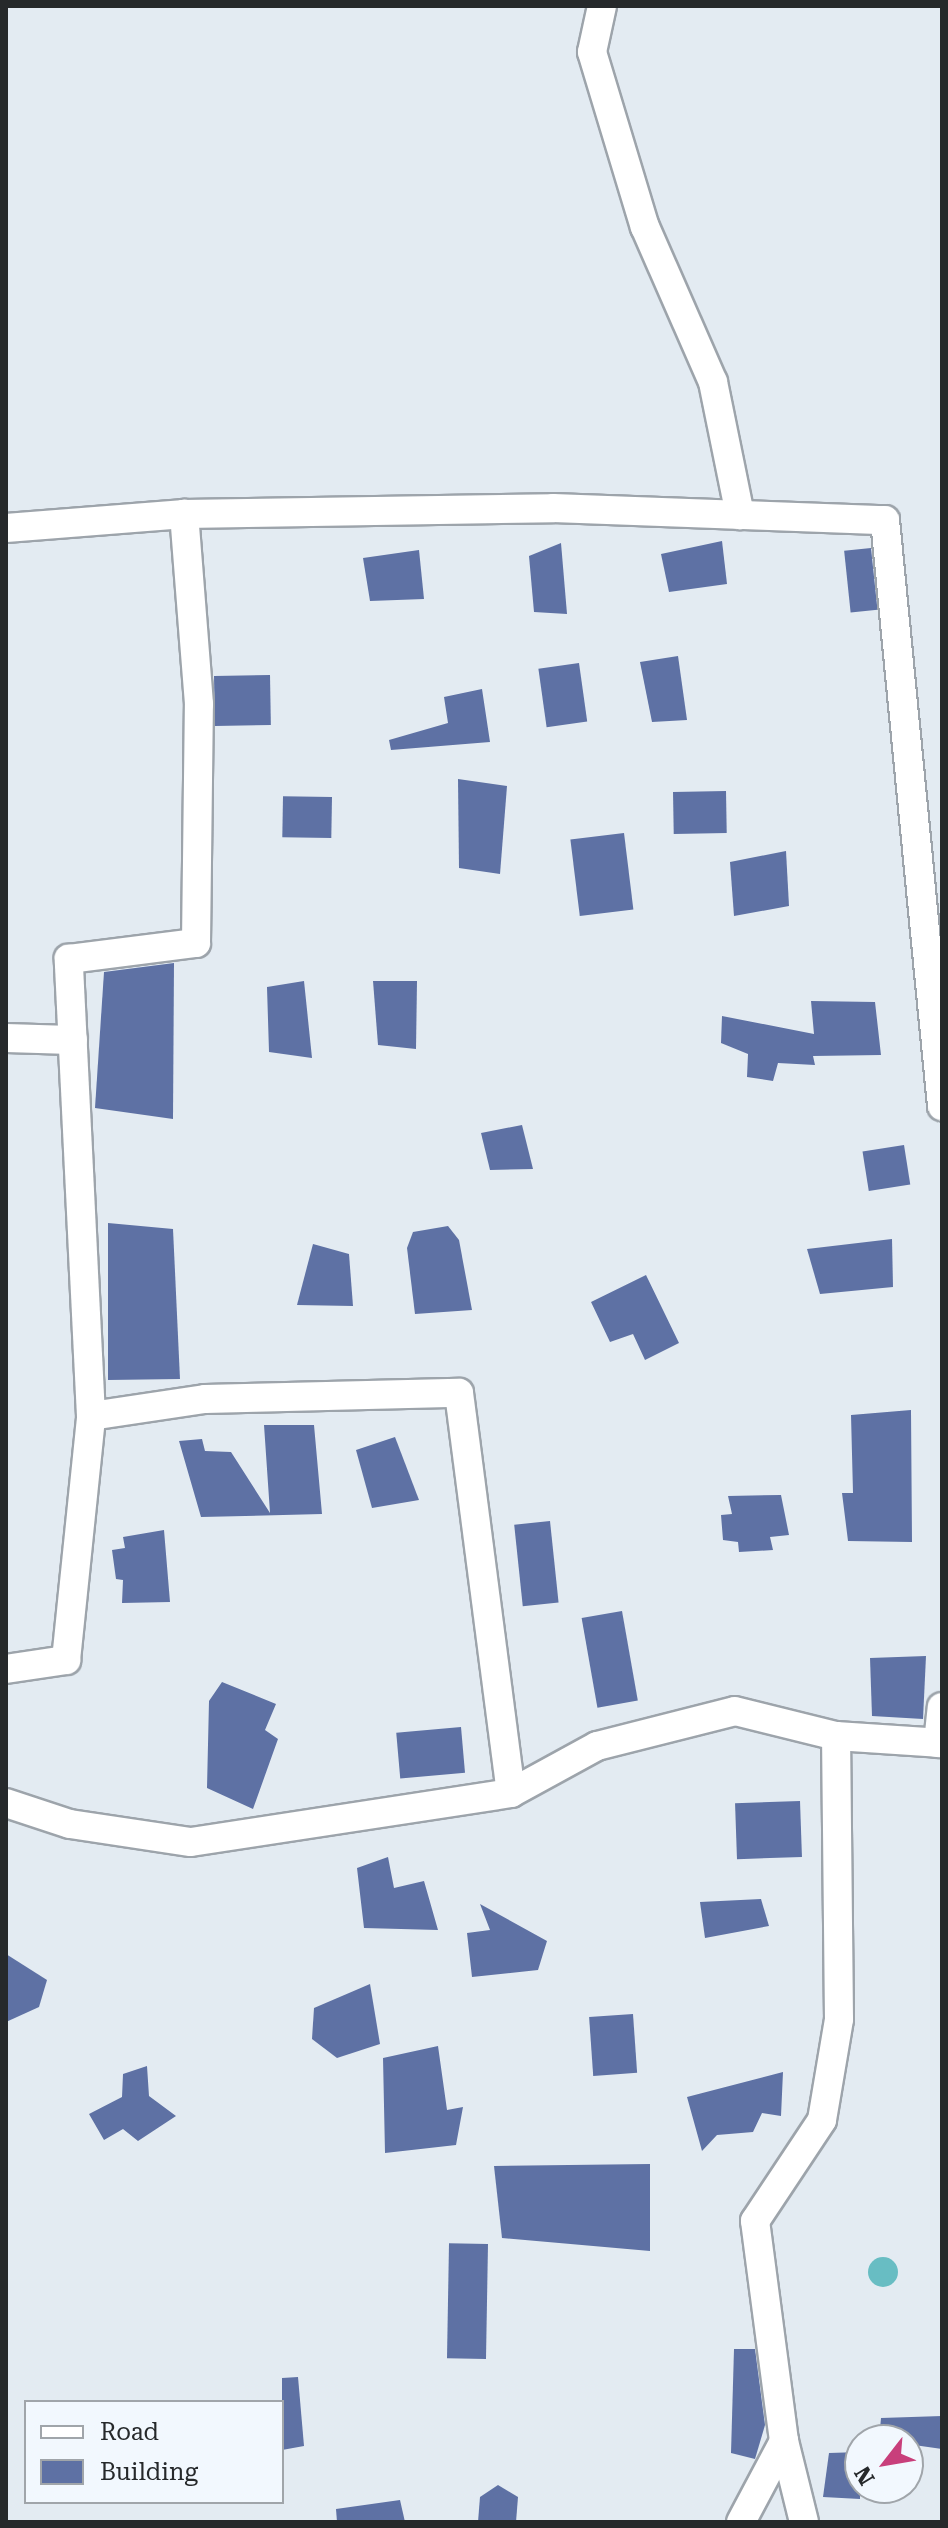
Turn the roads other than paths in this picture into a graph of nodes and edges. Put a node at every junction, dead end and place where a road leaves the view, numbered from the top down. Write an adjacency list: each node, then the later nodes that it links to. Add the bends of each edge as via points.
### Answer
1 (602, 6): 3 (street, via 592,52 645,227 713,382)
2 (184, 514): 3 (street, via 553,508); 4 (street); 6 (street, via 199,704 196,943 69,959)
3 (740, 515): 7 (street, via 885,520)
4 (6, 528)
5 (6, 1038): 6 (street)
6 (73, 1040): 8 (street)
7 (942, 1106)
8 (91, 1416): 9 (street, via 66,1660); 13 (street, via 205,1399 459,1393)
9 (6, 1669)
10 (942, 1707): 12 (street)
11 (836, 1736): 12 (street); 13 (street, via 735,1711 597,1746); 15 (street, via 839,2019 825,2106 755,2221)
12 (940, 1743)
13 (511, 1793): 14 (street, via 191,1842 70,1824)
14 (6, 1803)
15 (784, 2441): 16 (street); 17 (street)
16 (741, 2522)
17 (804, 2522)

